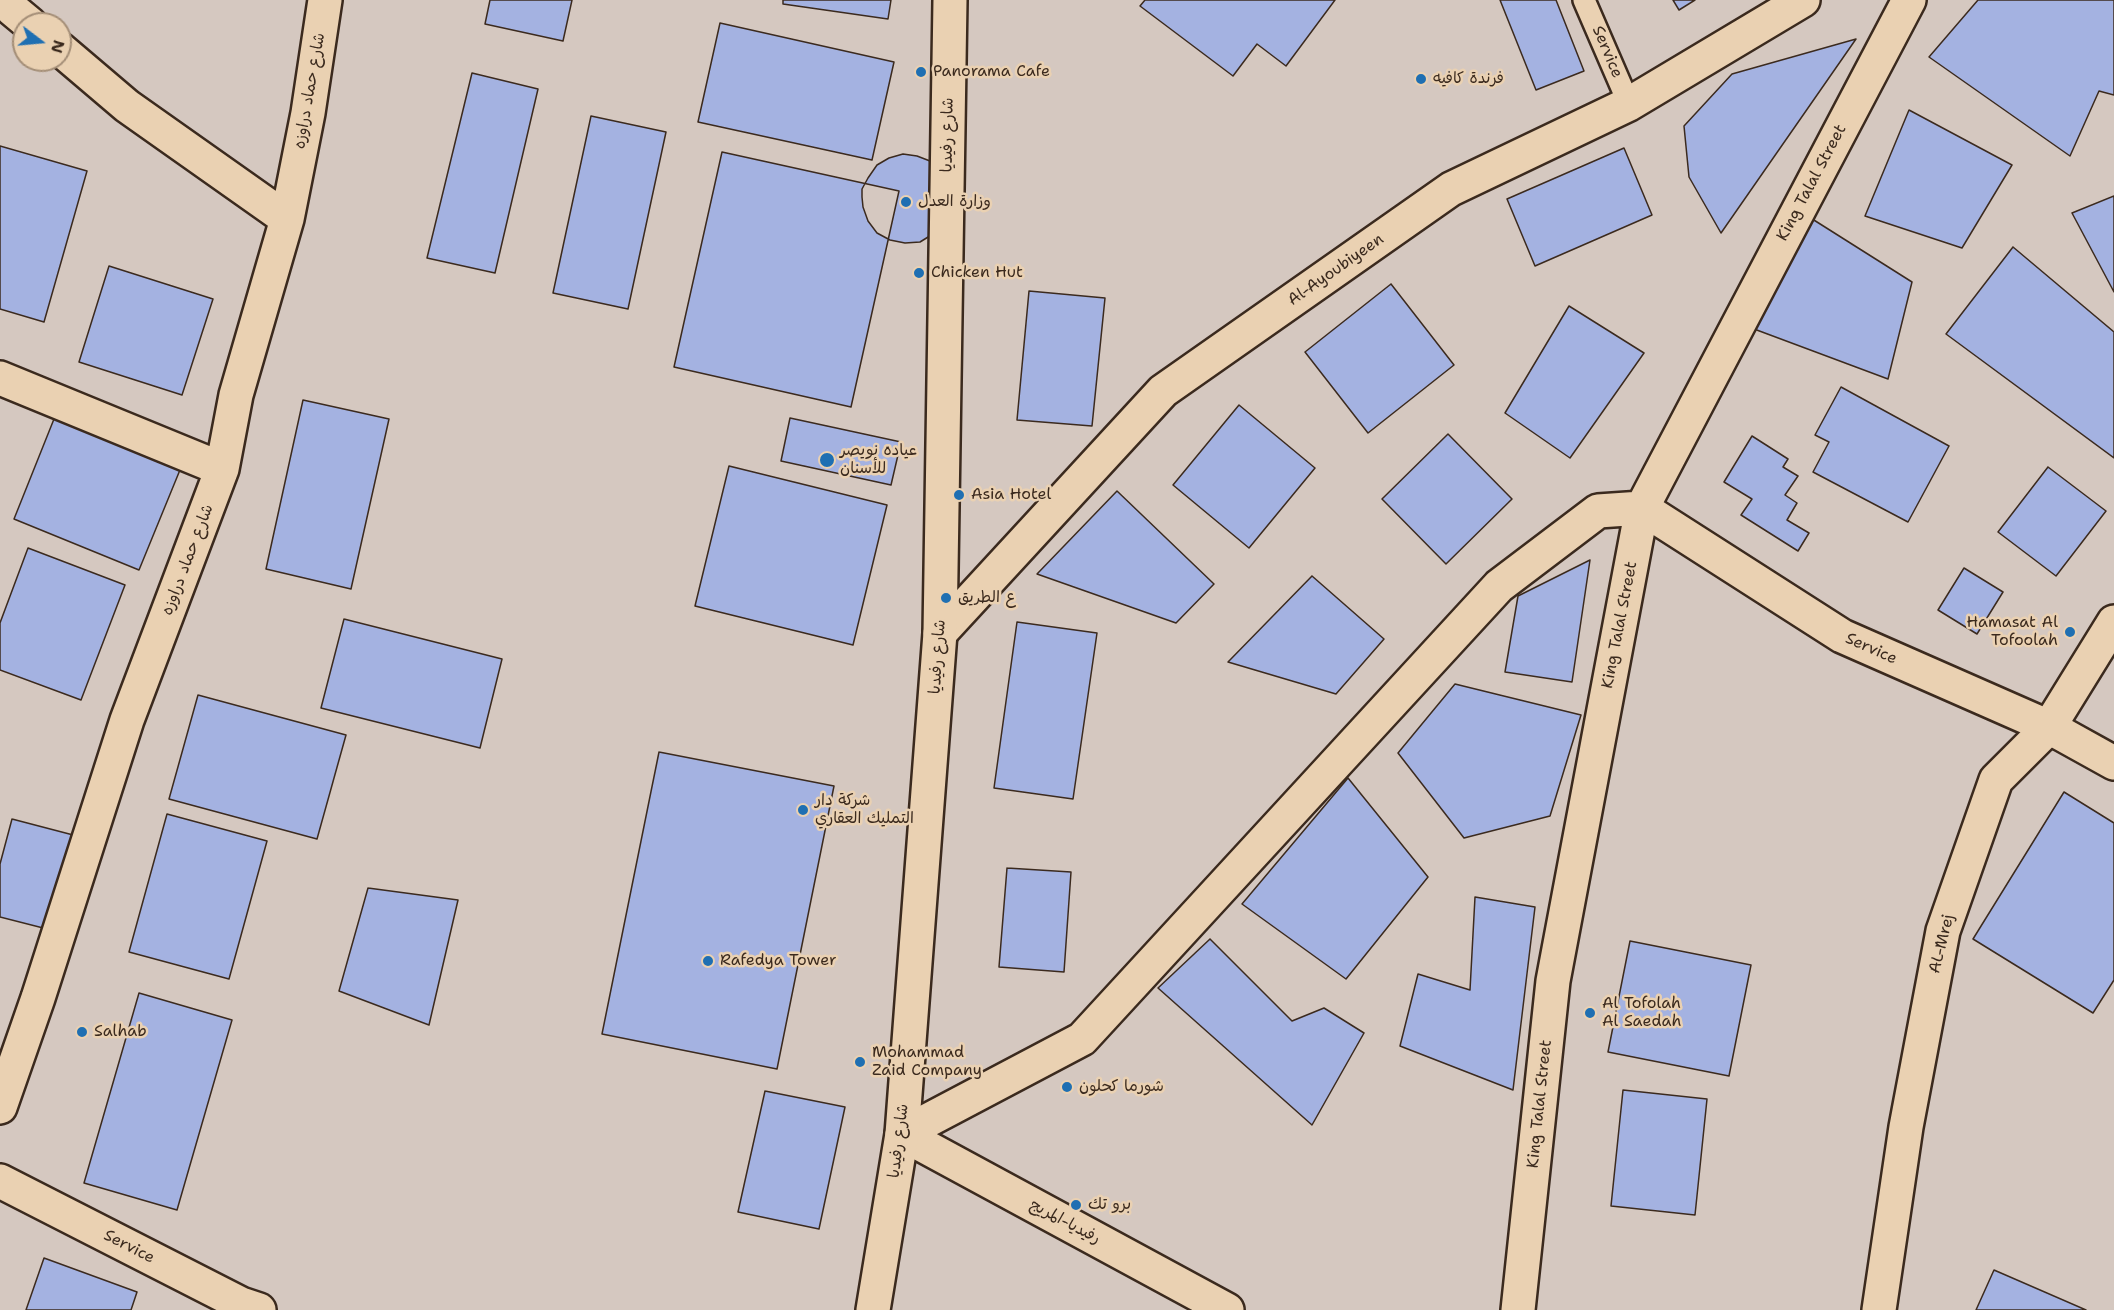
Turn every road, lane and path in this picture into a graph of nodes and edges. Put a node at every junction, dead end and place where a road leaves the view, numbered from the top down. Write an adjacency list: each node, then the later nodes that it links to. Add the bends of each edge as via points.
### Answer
1 (6, 0): 7 (street)
2 (325, 0): 10 (street, شارع حماد دراوزه)
3 (950, 0): 15 (street, شارع رفيديا)
4 (1584, 0): 9 (lane, Service)
5 (1803, 0): 9 (street, Al-Ayoubiyeen)
6 (1909, 0): 13 (street, King Talal Street)
7 (16, 12)
8 (72, 59): 10 (street, via 127,106)
9 (1629, 104): 15 (street, Al-Ayoubiyeen, via 1451,189 1163,391)
10 (287, 219): 12 (street, شارع حماد دراوزه, via 236,395)
11 (0, 378): 12 (street)
12 (222, 470): 18 (street, شارع حماد دراوزه, via 127,720)
13 (1642, 508): 16 (street, Service, via 1842,636); 19 (street, via 1598,511 1499,586 1082,1039); 24 (street, King Talal Street, via 1553,981)
14 (2114, 622): 16 (street, AL-Mrej)
15 (940, 633): 19 (street, شارع رفيديا)
16 (2049, 727): 17 (street, Service); 25 (street, AL-Mrej, via 1996,780 1943,931 1906,1127)
17 (2114, 763)
18 (3, 1093)
19 (902, 1134): 22 (street, شارع رفيديا); 23 (street, رفيديا-المريج)
20 (0, 1181): 21 (street, Service)
21 (259, 1310)
22 (873, 1310)
23 (1227, 1310)
24 (1518, 1310)
25 (1879, 1310)

